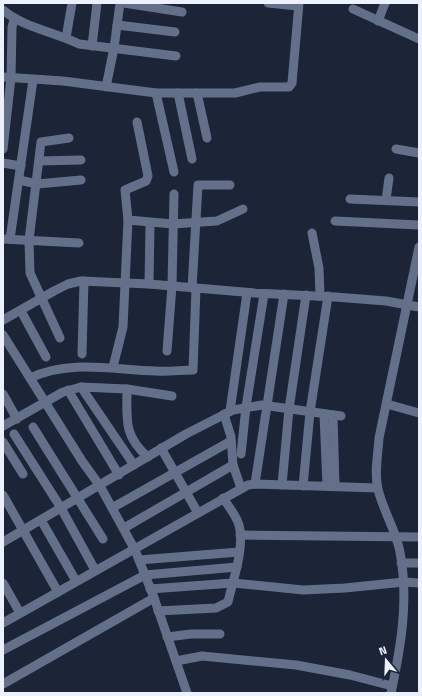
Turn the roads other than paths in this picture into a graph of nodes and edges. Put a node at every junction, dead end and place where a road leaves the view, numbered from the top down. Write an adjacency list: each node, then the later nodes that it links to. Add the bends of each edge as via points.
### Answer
1 (72, 3): 15 (street)
2 (97, 3): 17 (street)
3 (120, 3): 13 (street)
4 (124, 3): 10 (street)
5 (268, 3): 7 (street)
6 (385, 3): 12 (street)
7 (298, 5): 25 (street, via 292,83 289,87 260,87 235,93)
8 (352, 9): 12 (street)
9 (3, 10): 11 (street)
10 (182, 12)
11 (14, 20): 15 (street); 20 (street)
12 (378, 21): 16 (street)
13 (117, 25): 14 (street); 18 (street)
14 (174, 32)
15 (66, 38): 17 (street)
16 (419, 39)
17 (92, 46): 18 (street)
18 (114, 48): 19 (street); 22 (street)
19 (176, 56)
20 (7, 77): 21 (street); 29 (street)
21 (33, 80): 22 (street); 36 (street)
22 (106, 87): 23 (street)
23 (156, 93): 24 (street); 37 (street)
24 (178, 93): 25 (street); 32 (street)
25 (197, 93): 28 (street)
26 (137, 122): 48 (street, via 148,176 146,181 125,190)
27 (69, 138): 34 (street, via 41,142)
28 (206, 138)
29 (3, 149)
30 (396, 149): 31 (street)
31 (419, 153)
32 (192, 159)
33 (81, 160): 34 (street)
34 (39, 161): 41 (street)
35 (3, 163): 36 (street)
36 (21, 166): 39 (street)
37 (174, 172)
38 (389, 178): 45 (street)
39 (19, 180): 41 (street); 55 (street)
40 (81, 180): 41 (street)
41 (37, 184): 56 (street)
42 (230, 185): 50 (street, via 198,185)
43 (174, 194): 51 (street)
44 (350, 199): 45 (street)
45 (386, 200): 46 (street)
46 (419, 202)
47 (243, 209): 50 (street, via 217,221)
48 (128, 220): 51 (street); 60 (street)
49 (335, 221): 52 (street)
50 (197, 222): 51 (street); 63 (street)
51 (173, 224): 62 (street)
52 (419, 225)
53 (150, 226): 61 (street)
54 (312, 233): 68 (street)
55 (6, 239): 56 (street)
56 (29, 240): 57 (street); 69 (street, via 30,273)
57 (79, 243)
58 (419, 247): 70 (street)
59 (84, 281): 60 (street); 69 (street, via 68,284); 77 (street)
60 (125, 282): 61 (street); 79 (street, via 123,327)
61 (149, 284): 62 (street)
62 (172, 286): 63 (street); 76 (street)
63 (194, 288): 64 (street); 79 (street, via 193,370 157,371)
64 (247, 293): 65 (street); 92 (street)
65 (264, 294): 66 (street); 89 (street)
66 (284, 294): 67 (street); 88 (street)
67 (306, 295): 68 (street); 90 (street)
68 (324, 296): 70 (street); 91 (street)
69 (41, 298): 72 (street); 75 (street)
70 (406, 305): 71 (street); 87 (street)
71 (419, 306)
72 (21, 311): 73 (street); 78 (street)
73 (3, 320)
74 (3, 335): 80 (street)
75 (60, 338)
76 (167, 351)
77 (82, 354)
78 (46, 357)
79 (113, 367): 80 (street, via 52,369)
80 (30, 378): 86 (street)
81 (81, 387): 82 (street); 83 (street); 103 (street)
82 (127, 389): 85 (street); 102 (street, via 128,431 136,446)
83 (68, 390): 86 (street); 107 (street)
84 (3, 394): 94 (street)
85 (172, 396)
86 (45, 402): 94 (street); 110 (street)
87 (387, 404): 93 (street); 114 (street, via 379,438)
88 (268, 406): 89 (street); 90 (street); 108 (street)
89 (246, 407): 92 (street); 101 (street)
90 (290, 409): 91 (street); 109 (street)
91 (310, 412): 111 (street); 112 (street, via 333,415)
92 (227, 413): 98 (street); 100 (street)
93 (419, 413)
94 (17, 419): 95 (street)
95 (3, 426)
96 (33, 427): 117 (street)
97 (14, 434): 119 (street)
98 (231, 441): 104 (street); 105 (street)
99 (3, 442): 106 (street)
100 (161, 448): 102 (street); 105 (street)
101 (241, 454)
102 (148, 457): 103 (street)
103 (134, 465): 107 (street)
104 (233, 465): 113 (street); 115 (street)
105 (174, 473): 115 (street); 120 (street)
106 (23, 474)
107 (119, 475): 110 (street)
108 (255, 484): 109 (street); 113 (street)
109 (282, 485): 111 (street)
110 (100, 486): 117 (street); 120 (street)
111 (303, 486): 112 (street)
112 (331, 486): 114 (street)
113 (241, 488): 118 (street)
114 (377, 488): 126 (street)
115 (186, 492): 121 (street); 123 (street)
116 (3, 496): 124 (street)
117 (78, 498): 119 (street); 128 (street)
118 (223, 498): 121 (street); 125 (street, via 237,521)
119 (61, 508): 122 (street); 136 (street)
120 (112, 508): 123 (street)
121 (198, 513): 130 (street)
122 (41, 520): 124 (street); 138 (street)
123 (124, 528): 130 (street)
124 (24, 530): 129 (street); 144 (street)
125 (240, 534): 126 (street); 131 (street)
126 (396, 537): 127 (street); 133 (street)
127 (419, 537)
128 (103, 539)
129 (3, 542)
130 (135, 550): 132 (street); 136 (street)
131 (239, 552): 132 (street); 135 (street)
132 (139, 560): 137 (street)
133 (401, 563): 134 (street); 139 (street)
134 (419, 563)
135 (237, 567): 137 (street); 142 (street)
136 (95, 570): 138 (street)
137 (145, 575): 143 (street); 151 (street)
138 (76, 581): 144 (street)
139 (404, 582): 140 (street); 142 (street, via 303,590); 154 (street, via 403,629)
140 (419, 582)
141 (3, 583): 147 (street)
142 (233, 583): 143 (street); 146 (street, via 228,602 221,607)
143 (150, 589): 145 (street)
144 (58, 592): 147 (street)
145 (154, 598): 146 (street); 153 (street)
146 (158, 611): 150 (street)
147 (20, 613): 148 (street)
148 (4, 620)
149 (220, 634): 150 (street)
150 (167, 637): 152 (street)
151 (3, 650)
152 (176, 661): 154 (street, via 202,656 296,665 350,675); 155 (street)
153 (3, 684)
154 (391, 689)
155 (187, 693)

